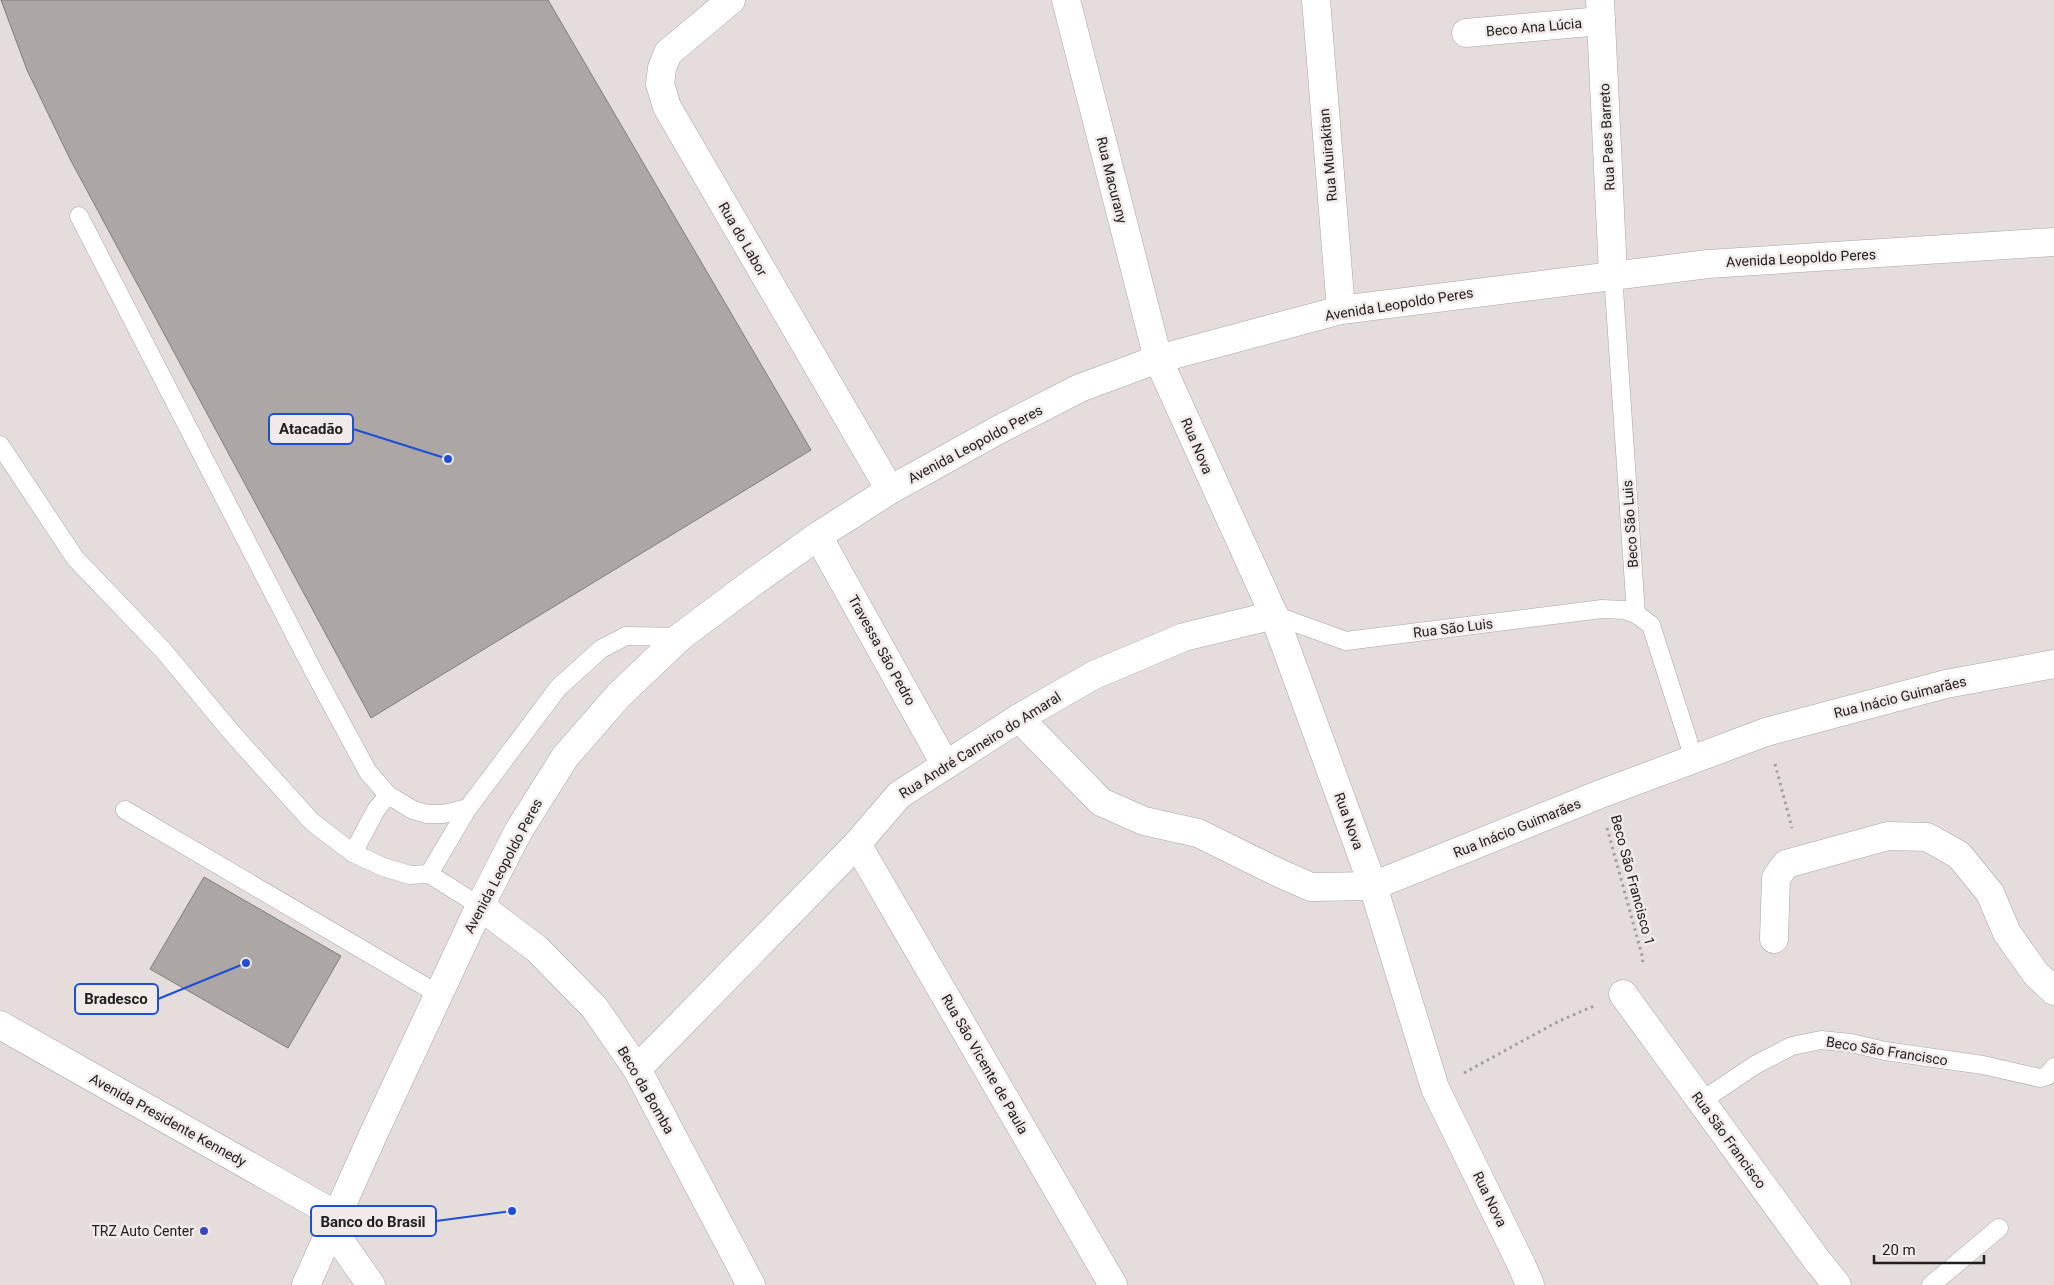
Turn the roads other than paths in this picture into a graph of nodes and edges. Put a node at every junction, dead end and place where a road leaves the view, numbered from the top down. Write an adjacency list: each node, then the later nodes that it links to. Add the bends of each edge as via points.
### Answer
1 (731, 0): 12 (street, Rua do Labor, via 668,53 660,84 666,107)
2 (1066, 0): 10 (street, Rua Macurany)
3 (1316, 0): 9 (street, Rua Muirakitan)
4 (1601, 11): 5 (street, Beco Ana Lúcia); 8 (street, Rua Paes Barreto)
5 (1466, 33)
6 (80, 216): 21 (lane, via 360,758)
7 (2054, 242): 8 (street, Avenida Leopoldo Peres, via 1708,264)
8 (1613, 274): 9 (street, Avenida Leopoldo Peres); 14 (lane, Beco São Luis)
9 (1341, 310): 10 (street, Avenida Leopoldo Peres)
10 (1158, 360): 12 (street, Avenida Leopoldo Peres, via 1080,388); 15 (street, Rua Nova)
11 (0, 445): 25 (lane, via 75,558 163,650 290,800 312,822)
12 (890, 490): 13 (street, Avenida Leopoldo Peres)
13 (818, 536): 16 (street, Avenida Leopoldo Peres); 20 (street, Travessa São Pedro)
14 (1636, 614): 15 (lane, Rua São Luis, via 1602,609 1346,641); 19 (lane, via 1651,625)
15 (1274, 615): 18 (street, Rua André Carneiro do Amaral, via 1184,638 1094,675); 27 (street, Rua Nova)
16 (680, 637): 22 (lane, via 626,636 601,649 558,688); 28 (street, Avenida Leopoldo Peres, via 619,695 565,757 519,830)
17 (2054, 664): 19 (street, Rua Inácio Guimarães, via 1946,684 1792,723)
18 (1018, 718): 20 (street, Rua André Carneiro do Amaral); 27 (street, Rua Inácio Guimarães, via 1101,802 1144,821 1198,832 1311,887)
19 (1694, 760): 27 (street, Rua Inácio Guimarães)
20 (945, 764): 24 (street, Rua André Carneiro do Amaral, via 899,795)
21 (388, 795): 22 (lane, via 413,810 427,814); 25 (lane, via 376,810)
22 (468, 808): 26 (lane)
23 (125, 810): 31 (lane)
24 (857, 844): 35 (street, Rua André Carneiro do Amaral); 42 (street, Rua São Vicente de Paula)
25 (353, 853): 26 (lane, via 392,870)
26 (429, 874): 28 (lane)
27 (1372, 886): 43 (street, Rua Nova, via 1435,1088)
28 (480, 906): 31 (street, Avenida Leopoldo Peres); 35 (street, Beco da Bomba, via 537,949 594,1007)
29 (1774, 939): 30 (street, via 1776,878 1786,864 1888,836 1927,837 1959,855 1990,893 2008,933 2036,974)
30 (2054, 991)
31 (438, 994): 37 (street, Avenida Leopoldo Peres)
32 (1623, 994): 36 (street, Rua São Francisco)
33 (0, 1025): 37 (street, Avenida Presidente Kennedy)
34 (2054, 1067): 36 (lane, Beco São Francisco, via 2047,1076 2040,1078 1983,1065 1821,1040 1792,1046 1754,1065)
35 (637, 1069): 41 (street, Beco da Bomba)
36 (1700, 1102): 44 (street, Rua São Francisco)
37 (333, 1222): 39 (street, Avenida Leopoldo Peres); 40 (street)
38 (1999, 1228): 45 (lane)
39 (306, 1285)
40 (371, 1285)
41 (751, 1285)
42 (1113, 1285)
43 (1530, 1285)
44 (1837, 1285)
45 (1932, 1285)

